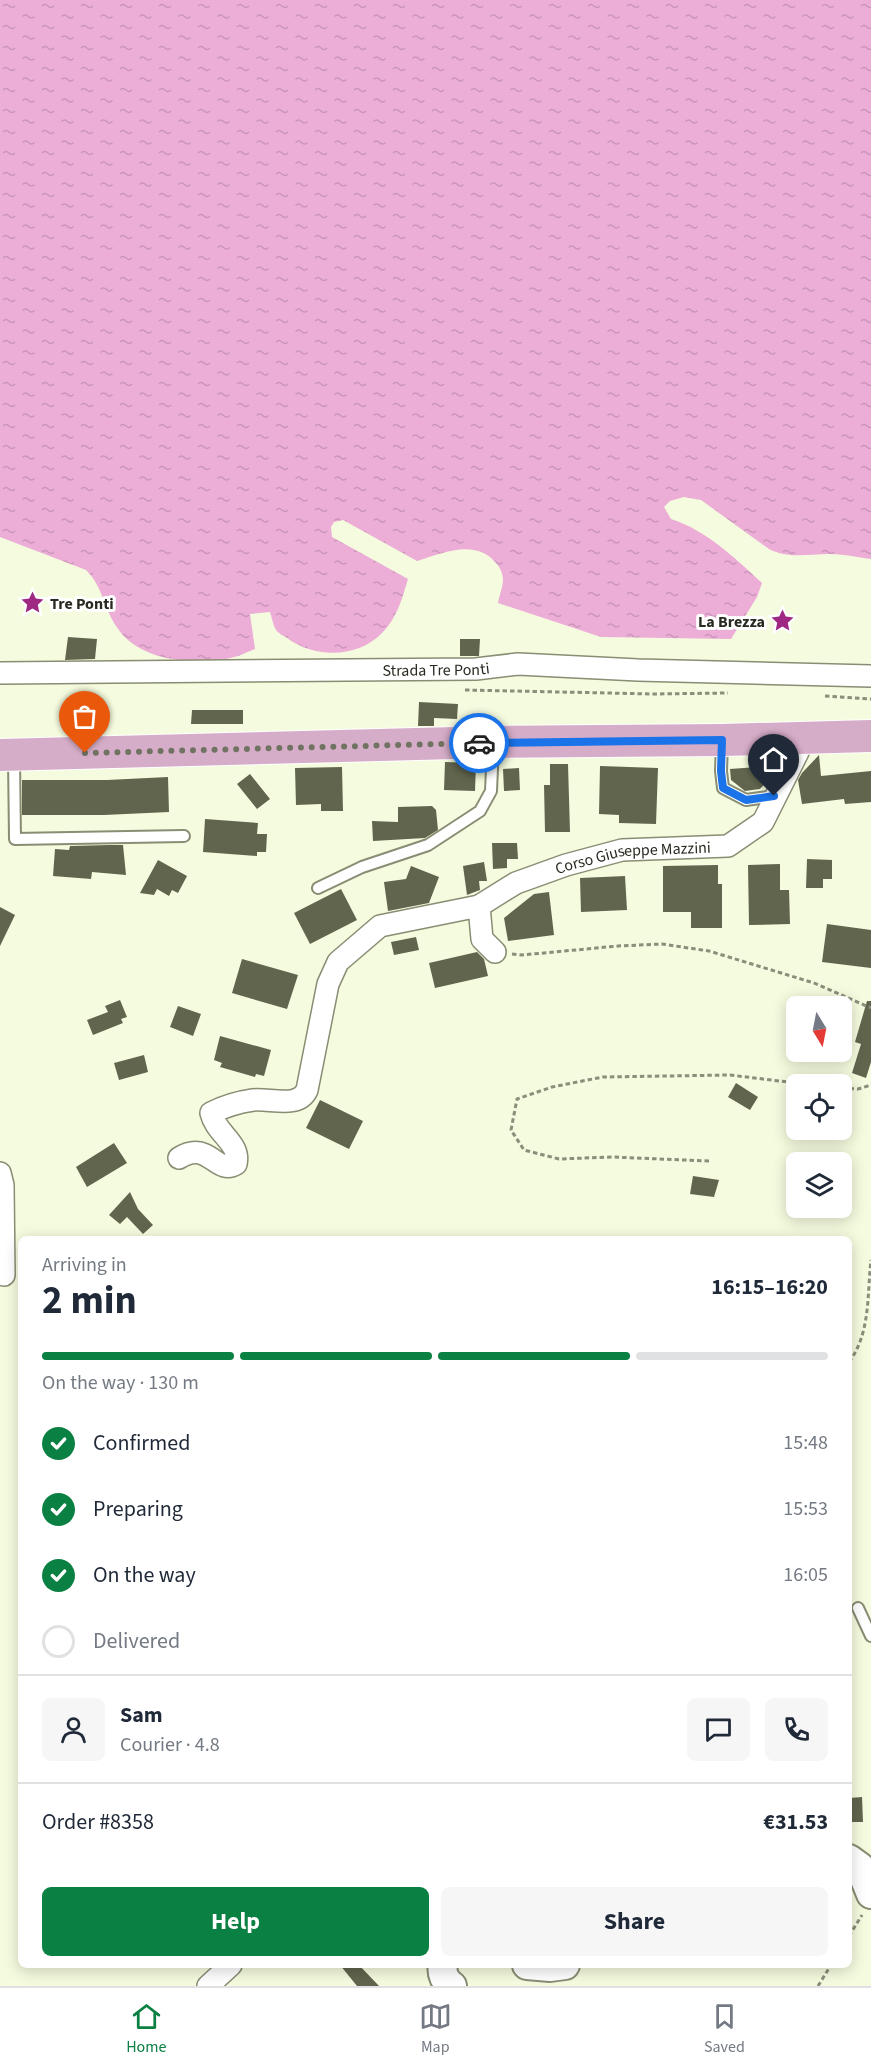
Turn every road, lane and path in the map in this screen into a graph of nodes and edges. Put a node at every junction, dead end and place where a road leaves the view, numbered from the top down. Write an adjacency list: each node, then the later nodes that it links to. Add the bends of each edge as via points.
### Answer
1 (0, 673): 2 (street, Strada Tre Ponti, via 476,669 518,664)
2 (871, 676)
3 (462, 690): 4 (path)
4 (731, 693)
5 (815, 695): 6 (path)
6 (871, 699)
7 (871, 736): 8 (main road)
8 (802, 737): 9 (main road); 12 (street, Corso Giuseppe Mazzini)
9 (722, 740): 10 (main road); 12 (lane, via 723,788 746,800)
10 (493, 742): 11 (main road); 14 (lane, via 491,791 480,811 428,845 362,867)
11 (7, 755): 13 (lane, via 15,839)
12 (774, 796): 15 (street, Corso Giuseppe Mazzini, via 763,822 728,846 622,850 516,883)
13 (184, 836)
14 (318, 888)
15 (479, 906): 16 (street, via 482,939); 22 (street, Corso Giuseppe Mazzini, via 380,926 338,962 328,984 306,1094 294,1101)
16 (495, 952): 17 (path, via 522,955 662,944 709,951 814,983)
17 (871, 1008)
18 (786, 1082): 24 (path, via 730,1076 603,1077 517,1099 511,1130 524,1150 560,1159)
19 (871, 1085): 20 (path)
20 (852, 1089)
21 (226, 1092): 22 (street)
22 (253, 1100): 23 (street, Corso Giuseppe Mazzini, via 211,1113 214,1124 235,1147 236,1164 227,1167 193,1151)
23 (179, 1158)
24 (709, 1161)
25 (0, 1173): 27 (street)
26 (871, 1260): 28 (path, via 869,1307)
27 (4, 1275)
28 (852, 1356)
29 (858, 1608): 30 (lane)
30 (871, 1636)
31 (852, 1861): 32 (street, via 860,1867)
32 (869, 1893): 33 (path)
33 (852, 1930)
34 (228, 1968): 37 (street)
35 (442, 1968): 38 (street)
36 (829, 1968): 39 (path)
37 (208, 1986)
38 (452, 1986)
39 (818, 1986)

